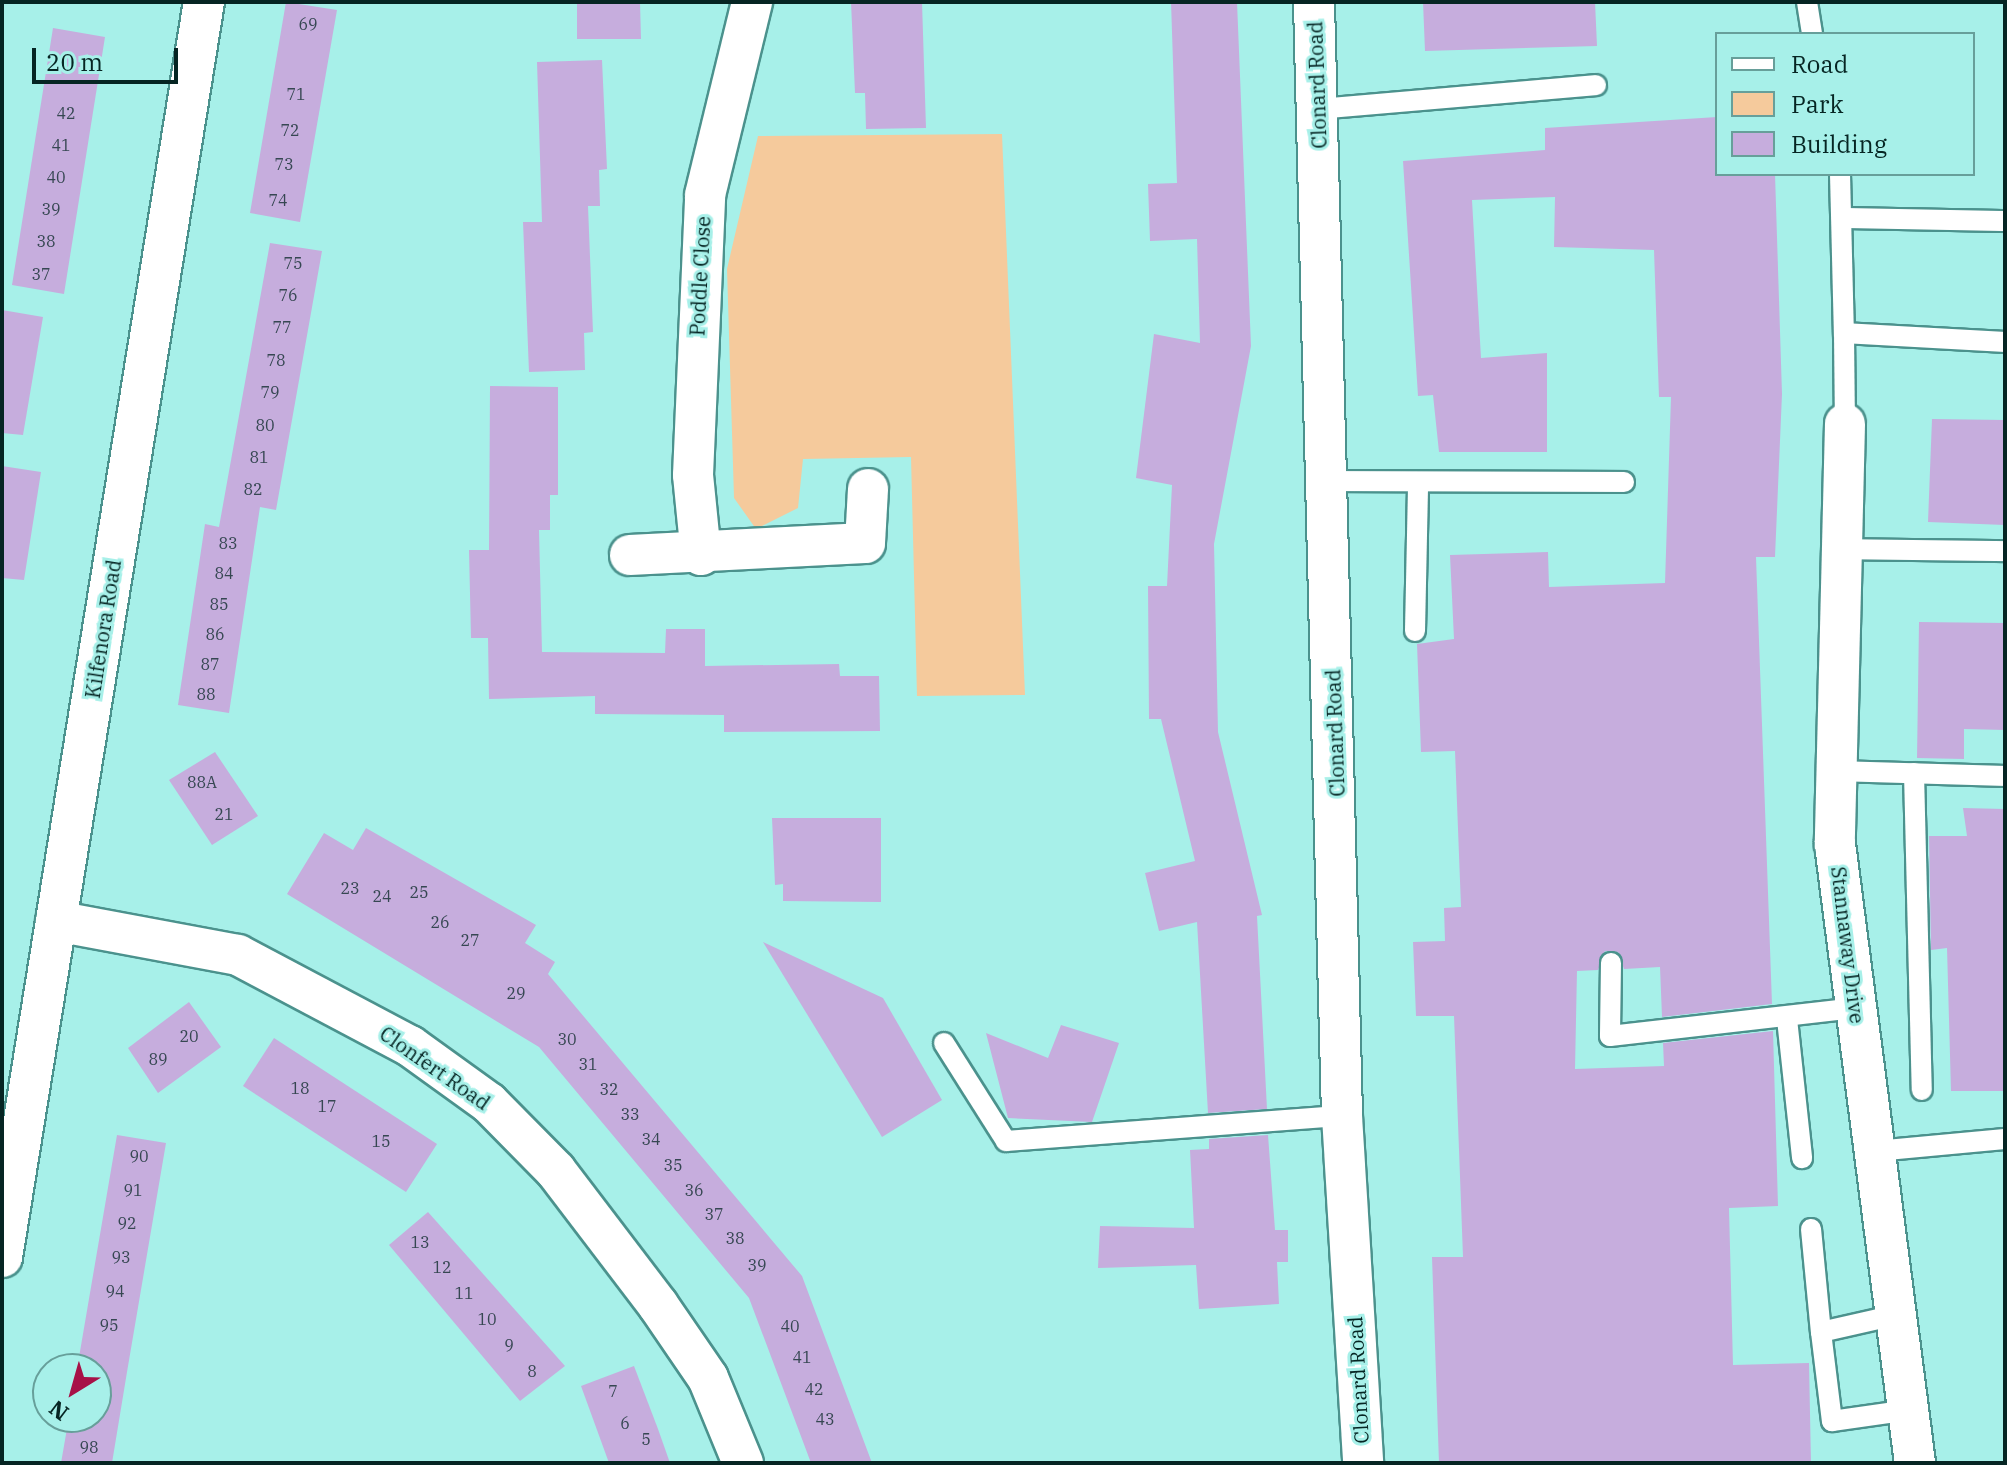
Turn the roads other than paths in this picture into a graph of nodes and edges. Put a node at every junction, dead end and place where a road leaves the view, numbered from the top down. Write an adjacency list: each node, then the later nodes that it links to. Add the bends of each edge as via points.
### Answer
1 (204, 2): 26 (street, Kilfenora Road)
2 (752, 2): 21 (street, Poddle Close, via 705,195 693,475)
3 (1314, 2): 7 (street, Clonard Road)
4 (1807, 2): 5 (lane)
5 (1812, 32)
6 (1596, 85): 7 (lane)
7 (1318, 109): 14 (street, Clonard Road)
8 (1840, 176): 9 (lane)
9 (1843, 218): 10 (lane); 11 (lane)
10 (2005, 221)
11 (1844, 333): 12 (lane); 13 (lane)
12 (2005, 342)
13 (1845, 424): 18 (street, Stannaway Drive)
14 (1328, 481): 15 (lane); 32 (street, Clonard Road)
15 (1418, 482): 16 (lane); 22 (lane)
16 (1624, 482)
17 (868, 489): 21 (street, via 865,543)
18 (1841, 549): 19 (lane); 23 (street, Stannaway Drive)
19 (2005, 551)
20 (630, 555): 21 (street)
21 (701, 555)
22 (1415, 631)
23 (1837, 771): 24 (lane); 28 (street, Stannaway Drive, via 1835,844)
24 (1914, 773): 25 (lane); 31 (lane)
25 (2005, 776)
26 (56, 921): 37 (street, Kilfenora Road); 41 (street, Clonfert Road, via 238,955 410,1046 489,1103 556,1171 658,1305 708,1378)
27 (1611, 963): 29 (lane, via 1610,1036)
28 (1856, 1008): 29 (lane); 34 (street, Stannaway Drive)
29 (1787, 1019): 35 (lane)
30 (944, 1043): 32 (lane, via 1006,1141)
31 (1922, 1090)
32 (1342, 1116): 42 (street, Clonard Road)
33 (2005, 1139): 34 (lane)
34 (1875, 1151): 38 (street, Stannaway Drive)
35 (1802, 1158)
36 (1811, 1229): 39 (lane)
37 (2, 1257)
38 (1896, 1315): 39 (lane); 40 (street, Stannaway Drive)
39 (1821, 1332): 40 (lane, via 1832,1421)
40 (1909, 1410): 43 (street, Stannaway Drive)
41 (743, 1463)
42 (1363, 1463)
43 (1915, 1463)

